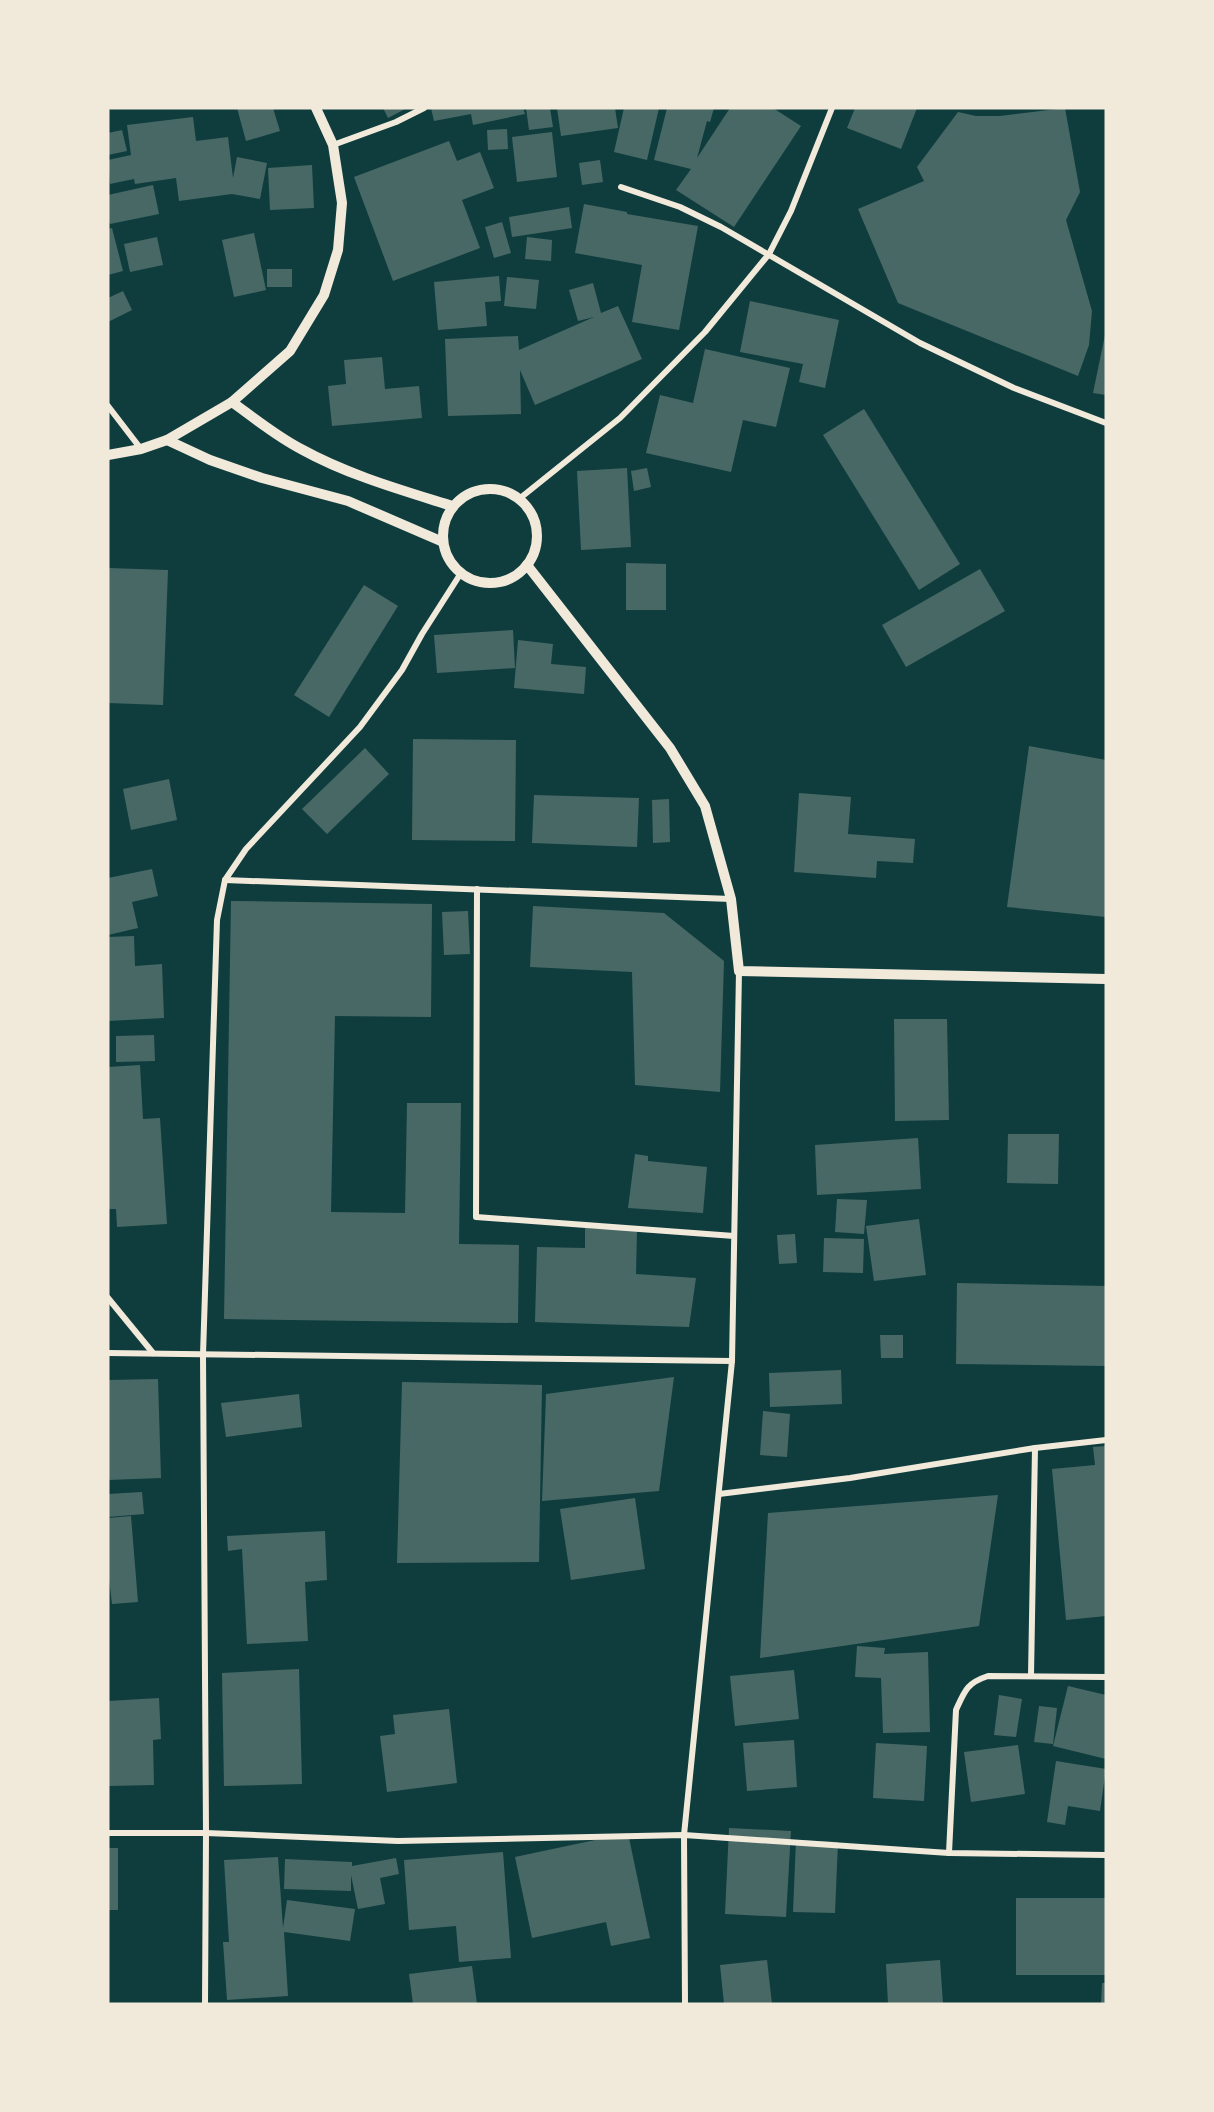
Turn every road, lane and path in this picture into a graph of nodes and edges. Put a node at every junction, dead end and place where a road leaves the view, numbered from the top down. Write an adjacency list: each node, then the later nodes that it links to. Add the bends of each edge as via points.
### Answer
1 (316, 108): 4 (street)
2 (424, 108): 4 (street)
3 (832, 108): 6 (street, via 791,211)
4 (333, 145): 7 (street, via 342,203 338,249 324,295 290,351)
5 (621, 187): 6 (street, via 680,207)
6 (769, 254): 9 (street, via 920,343 1014,388); 13 (street, via 705,332 620,418)
7 (232, 402): 10 (street); 14 (street, via 280,437 327,462)
8 (108, 406): 11 (street)
9 (1106, 423)
10 (167, 440): 11 (street); 15 (street, via 251,474 348,501)
11 (141, 449): 12 (street)
12 (108, 455)
13 (519, 499): 14 (street, via 503,490 484,489 466,495); 16 (street, via 531,513 537,530 536,549)
14 (452, 506): 15 (street, via 444,523)
15 (442, 542): 17 (street, via 448,559)
16 (527, 565): 17 (street, via 513,577 495,583 477,581); 20 (street, via 670,748 705,806)
17 (460, 573): 18 (street, via 402,670 360,727 246,849)
18 (225, 880): 19 (street); 27 (street, via 217,920)
19 (477, 889): 20 (street); 23 (street, via 476,1217)
20 (731, 899): 21 (street)
21 (739, 972): 22 (street); 23 (street)
22 (1106, 980)
23 (735, 1236): 28 (street)
24 (108, 1298): 26 (street)
25 (108, 1353): 26 (street)
26 (153, 1353): 27 (street)
27 (202, 1355): 28 (street); 35 (street)
28 (732, 1361): 31 (street)
29 (1106, 1440): 30 (street)
30 (1035, 1448): 31 (street, via 850,1478); 32 (street)
31 (719, 1494): 36 (street)
32 (1031, 1676): 33 (street); 37 (street, via 988,1676 972,1682 963,1692 956,1710)
33 (1106, 1677)
34 (108, 1833): 35 (street)
35 (206, 1833): 36 (street, via 398,1841); 39 (street)
36 (684, 1835): 37 (street); 40 (street)
37 (949, 1853): 38 (street)
38 (1106, 1856)
39 (205, 2004)
40 (685, 2004)

